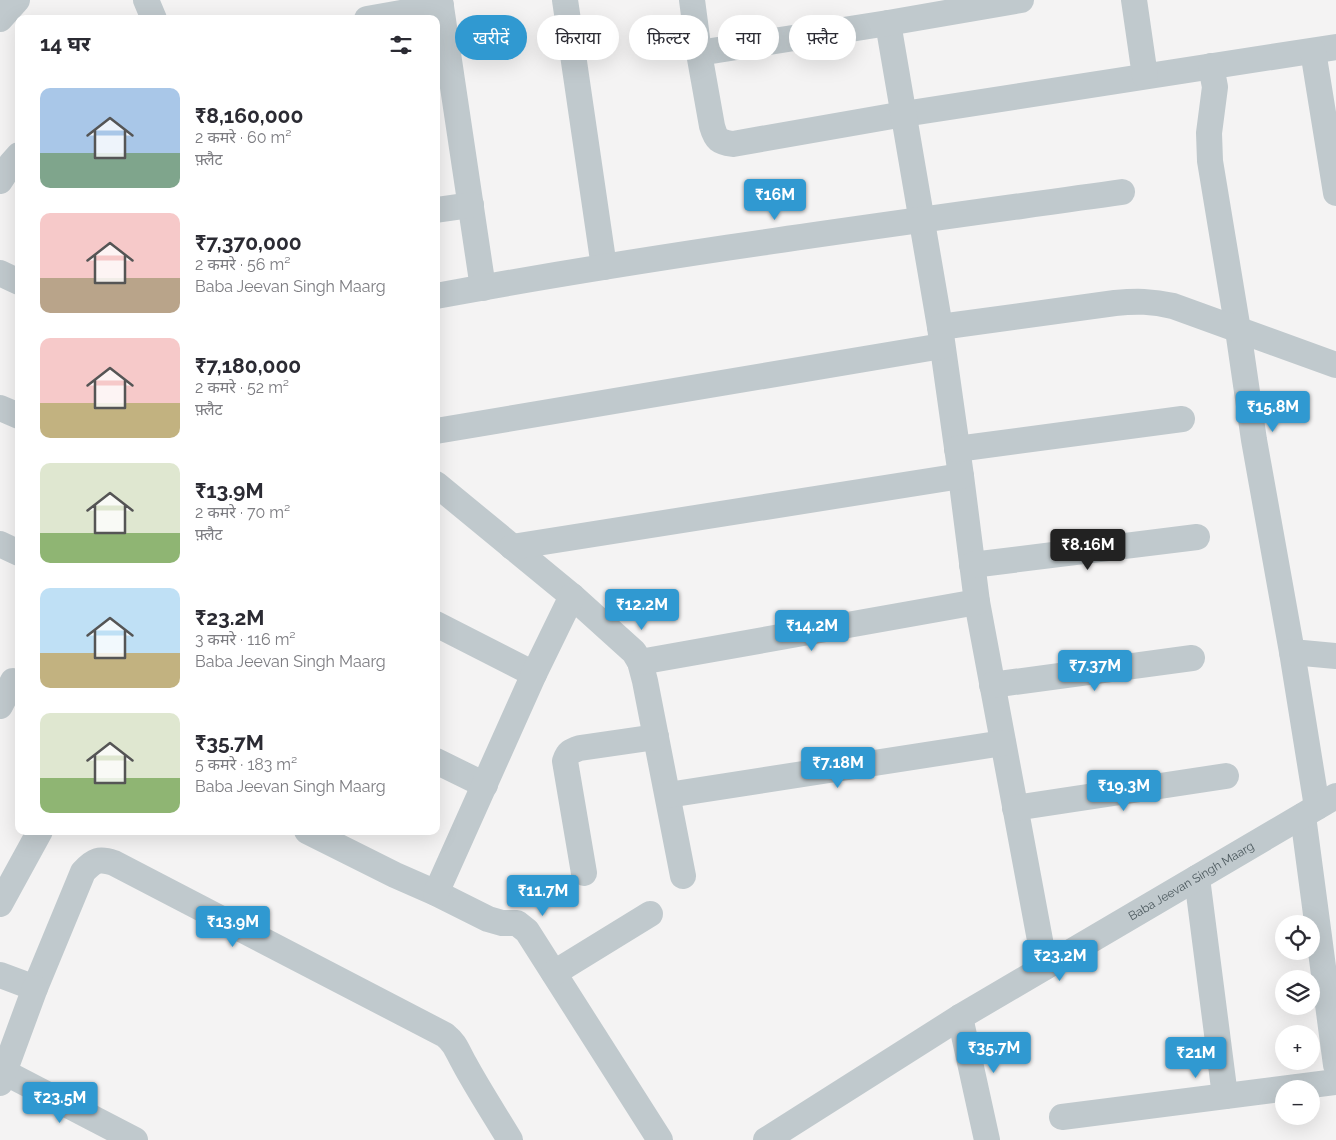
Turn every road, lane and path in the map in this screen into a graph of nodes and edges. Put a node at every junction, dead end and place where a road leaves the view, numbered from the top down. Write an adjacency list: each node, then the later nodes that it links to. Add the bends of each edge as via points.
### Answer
1 (17, 0): 9 (street)
2 (565, 0): 25 (street)
3 (692, 0): 8 (street)
4 (1021, 0): 10 (street)
5 (1134, 0): 15 (street)
6 (441, 3): 7 (street); 16 (street)
7 (386, 15)
8 (694, 15)
9 (0, 20)
10 (888, 23): 12 (street); 17 (street)
11 (1325, 49): 14 (street); 21 (street)
12 (708, 52)
13 (700, 60): 17 (street, via 712,126 715,137 722,143 733,144)
14 (1211, 66): 15 (street); 30 (street, via 1215,88 1208,146)
15 (1145, 76): 17 (street)
16 (446, 100): 22 (street)
17 (904, 114): 24 (street)
18 (15, 160): 19 (street)
19 (0, 181)
20 (1122, 192): 24 (street)
21 (1336, 193)
22 (470, 205): 23 (street); 28 (street)
23 (440, 209)
24 (922, 220): 25 (street); 31 (street)
25 (604, 267): 28 (street)
26 (0, 273): 27 (street)
27 (15, 280)
28 (483, 288): 29 (street)
29 (440, 295)
30 (1238, 330): 31 (street, via 1173,306 1134,301); 32 (street); 48 (street)
31 (941, 337): 36 (street); 37 (street)
32 (1336, 365)
33 (0, 408): 34 (street)
34 (15, 414)
35 (1182, 419): 37 (street)
36 (440, 429)
37 (957, 449): 38 (street)
38 (961, 476): 42 (street); 44 (street)
39 (440, 487): 42 (street)
40 (1197, 536): 44 (street)
41 (0, 544): 43 (street)
42 (512, 547): 45 (street)
43 (15, 551)
44 (972, 565): 46 (street)
45 (572, 596): 51 (street, via 634,652); 52 (street)
46 (977, 602): 51 (street); 54 (street)
47 (440, 626): 52 (street)
48 (1292, 652): 49 (street); 62 (street)
49 (1336, 656)
50 (1192, 658): 54 (street)
51 (640, 662): 56 (street)
52 (534, 674): 60 (street)
53 (11, 679): 55 (street)
54 (992, 685): 57 (street)
55 (0, 706)
56 (656, 737): 61 (street); 66 (street, via 580,748 567,755 565,761)
57 (1002, 743): 61 (street); 63 (street)
58 (440, 763): 60 (street)
59 (1226, 776): 63 (street)
60 (484, 785): 69 (street)
61 (668, 795): 67 (street)
62 (1319, 806): 68 (street, Baba Jeevan Singh Maarg); 72 (street)
63 (1015, 808): 73 (street)
64 (38, 835): 70 (street)
65 (315, 835): 69 (street)
66 (584, 873)
67 (683, 876)
68 (1197, 878): 73 (street, Baba Jeevan Singh Maarg); 81 (street)
69 (436, 893): 74 (street, via 488,919 517,923 528,931)
70 (0, 904)
71 (650, 914): 74 (street)
72 (1327, 923): 78 (street)
73 (1045, 967): 77 (street, Baba Jeevan Singh Maarg)
74 (554, 973): 85 (street)
75 (0, 975): 76 (street)
76 (35, 988): 79 (street); 84 (street, via 83,872 98,860 114,862 445,1035 457,1047 463,1063)
77 (960, 1017): 86 (street, Baba Jeevan Singh Maarg); 87 (street)
78 (1336, 1065)
79 (2, 1077): 83 (street)
80 (1336, 1082): 81 (street)
81 (1225, 1096): 82 (street)
82 (1062, 1117)
83 (135, 1140)
84 (510, 1140)
85 (660, 1140)
86 (766, 1140)
87 (987, 1140)

